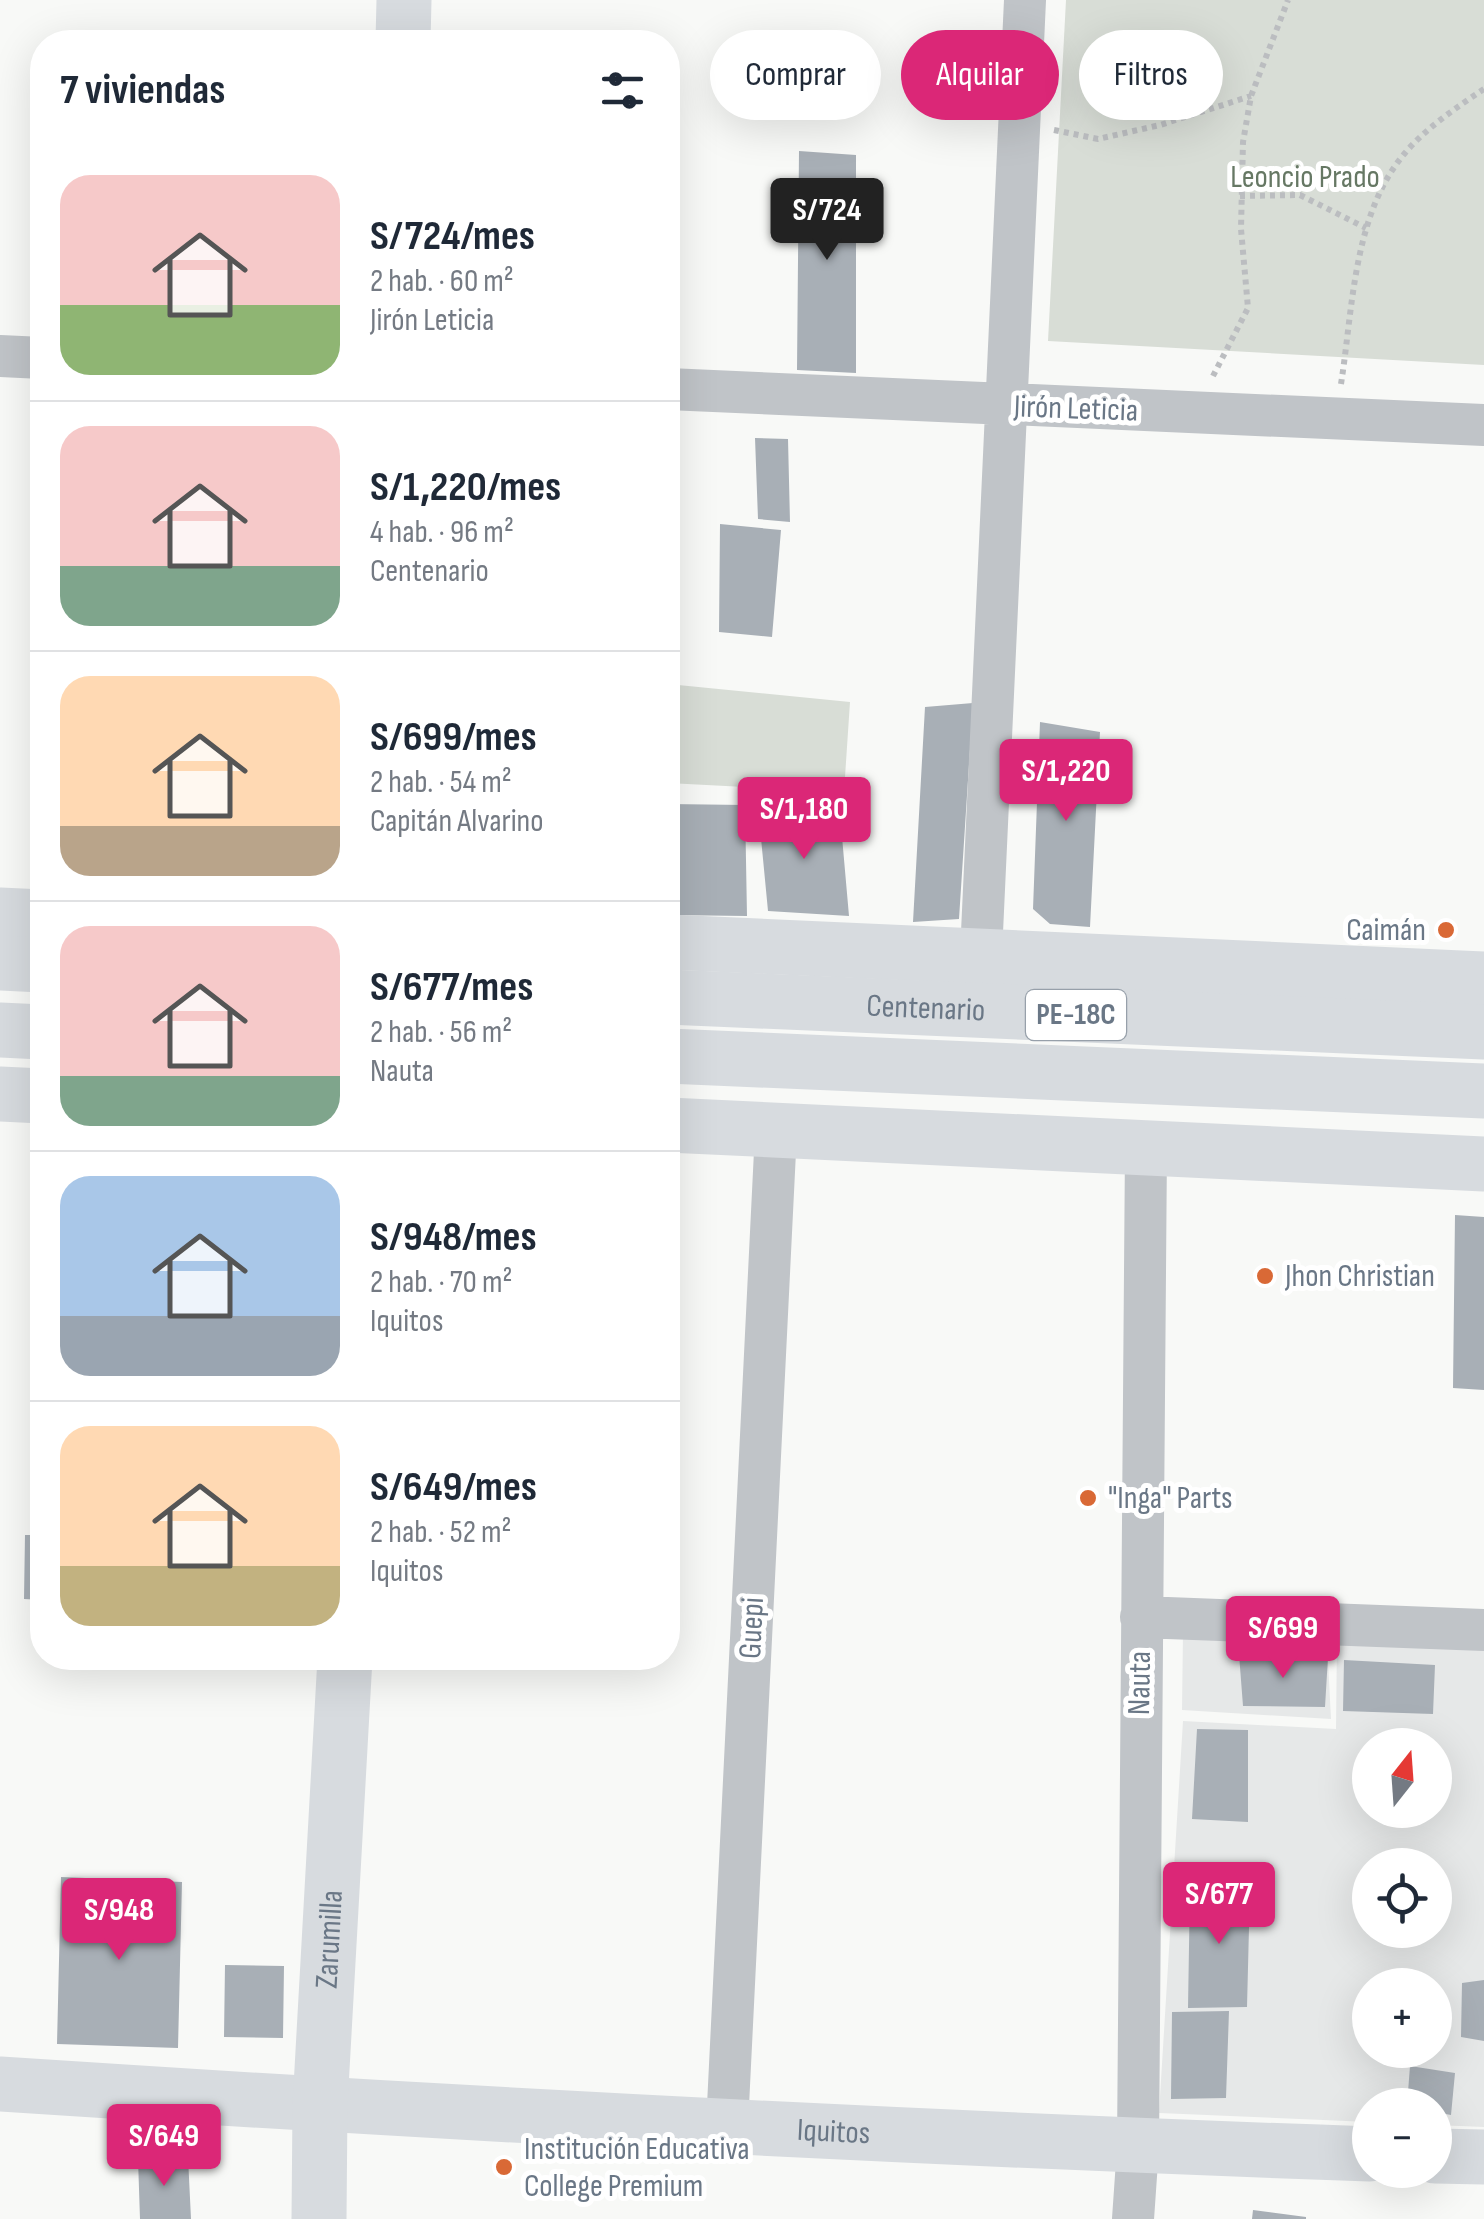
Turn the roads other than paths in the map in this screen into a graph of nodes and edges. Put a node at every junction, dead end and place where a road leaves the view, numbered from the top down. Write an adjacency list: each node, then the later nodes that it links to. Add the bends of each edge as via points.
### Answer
1 (404, 0): 3 (main road)
2 (1026, 0): 7 (street)
3 (403, 30)
4 (0, 356): 5 (street)
5 (30, 357)
6 (680, 390): 7 (street, Jirón Leticia)
7 (1006, 406): 8 (street, Jirón Leticia); 12 (street)
8 (1484, 425)
9 (0, 916): 10 (main road)
10 (30, 917)
11 (680, 942): 12 (main road)
12 (981, 954): 15 (main road)
13 (0, 963): 14 (main road)
14 (30, 964)
15 (1484, 979)
16 (680, 998): 19 (main road, Centenario / PE-18C)
17 (0, 1030): 18 (main road)
18 (30, 1031)
19 (1484, 1032)
20 (680, 1056): 21 (main road, Centenario / PE-18C)
21 (1484, 1090)
22 (0, 1094): 23 (main road)
23 (30, 1095)
24 (680, 1126): 25 (main road)
25 (776, 1130): 26 (main road); 33 (street, Guepi)
26 (1146, 1148): 27 (main road); 28 (street, Nauta)
27 (1484, 1164)
28 (1141, 1617): 29 (street); 34 (street, Nauta)
29 (1484, 1630)
30 (344, 1670): 32 (main road, Zarumilla)
31 (0, 2084): 32 (main road, Iquitos)
32 (320, 2105): 33 (main road, Iquitos); 38 (main road, Zarumilla)
33 (728, 2126): 34 (main road, Iquitos)
34 (1138, 2147): 35 (main road, Iquitos); 39 (street, Nauta)
35 (1352, 2153)
36 (1452, 2156): 37 (main road)
37 (1484, 2157)
38 (319, 2219)
39 (1133, 2219)

